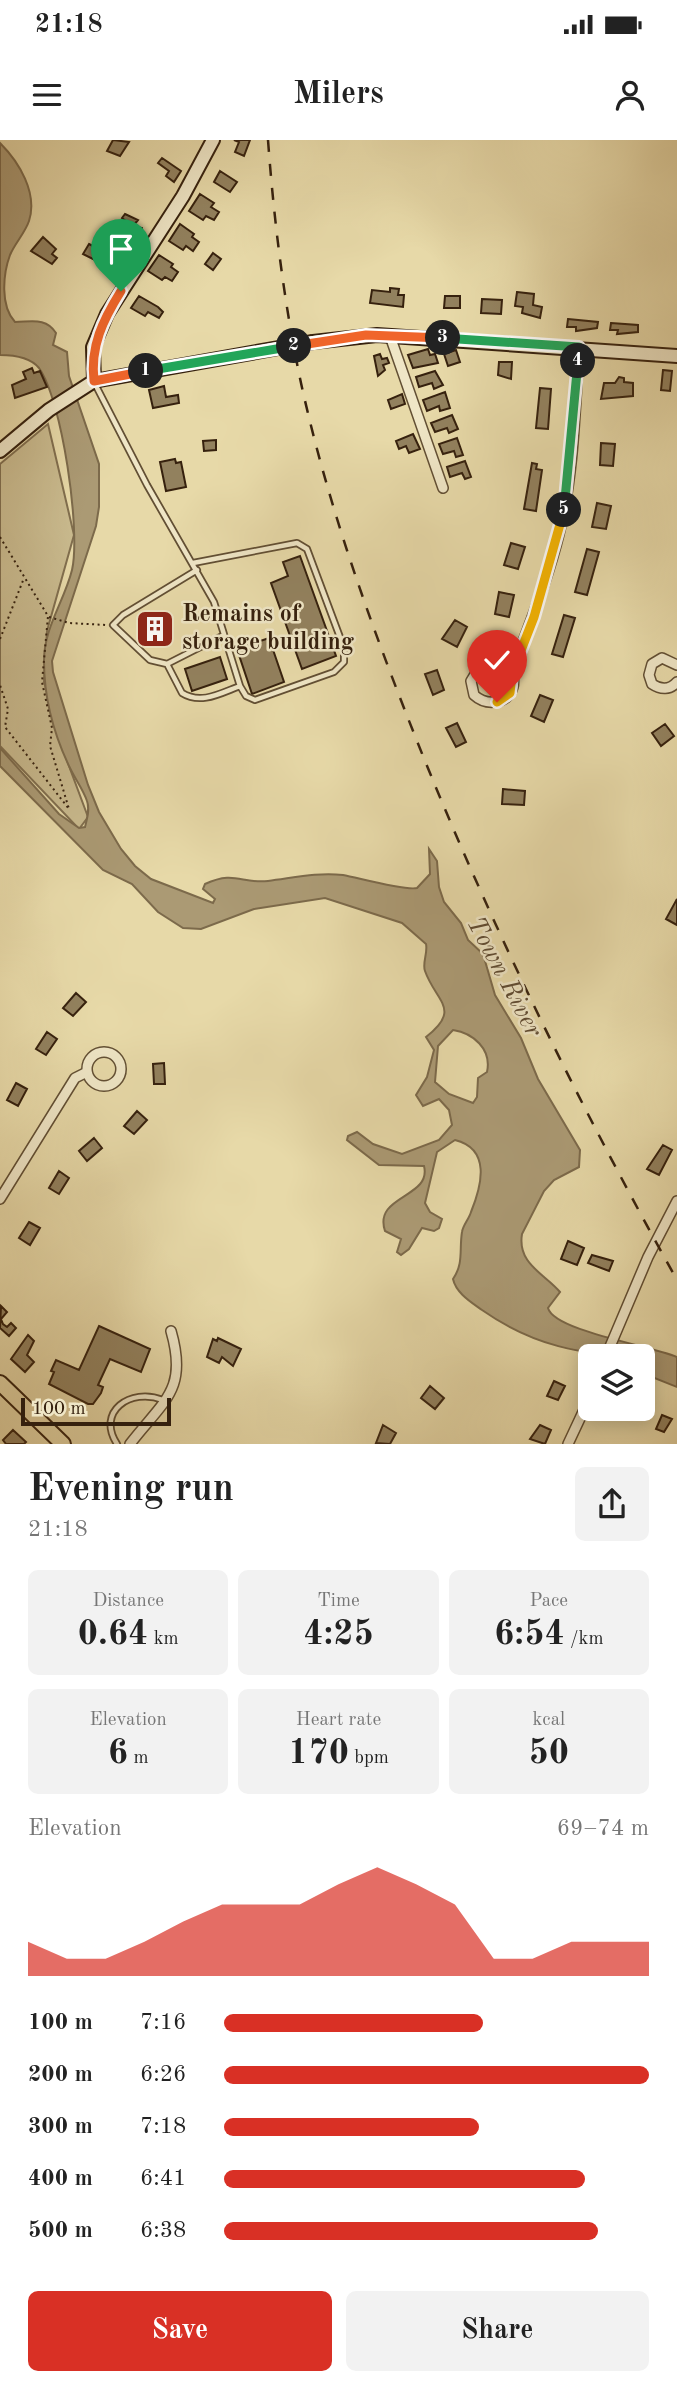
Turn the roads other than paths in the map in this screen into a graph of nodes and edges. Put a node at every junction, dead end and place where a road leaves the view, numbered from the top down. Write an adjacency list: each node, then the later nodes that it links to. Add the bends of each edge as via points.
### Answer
1 (213, 140): 5 (street, via 183,196 107,314 93,347)
2 (390, 336): 3 (street); 5 (street, bridge, via 352,336); 7 (street)
3 (579, 347): 4 (street); 13 (street, via 562,519 534,617)
4 (677, 356)
5 (94, 381): 6 (street, via 49,410); 8 (lane)
6 (0, 451)
7 (443, 488)
8 (193, 563): 9 (lane); 15 (lane, via 297,542 307,549 344,648 344,662 334,671 255,699 246,696)
9 (197, 570): 10 (lane); 11 (lane, via 113,625 150,660)
10 (224, 635): 11 (lane); 15 (lane)
11 (167, 664): 15 (lane, via 182,693 195,699)
12 (677, 665): 14 (street, via 662,658 649,672 650,681 660,688)
13 (513, 667): 13 (street, via 494,665 477,671 471,681 474,695 486,702 503,700 513,685)
14 (677, 682)
15 (240, 686)
16 (87, 1072): 17 (street, via 75,1078)
17 (0, 1199)
18 (677, 1200): 20 (street)
19 (172, 1331): 22 (street, via 178,1376)
20 (611, 1344)
21 (0, 1383): 24 (main road)
22 (164, 1400): 25 (lane, via 143,1394 125,1400 111,1424); 26 (street)
23 (579, 1421): 27 (street)
24 (63, 1444)
25 (117, 1444)
26 (130, 1444)
27 (568, 1444)

